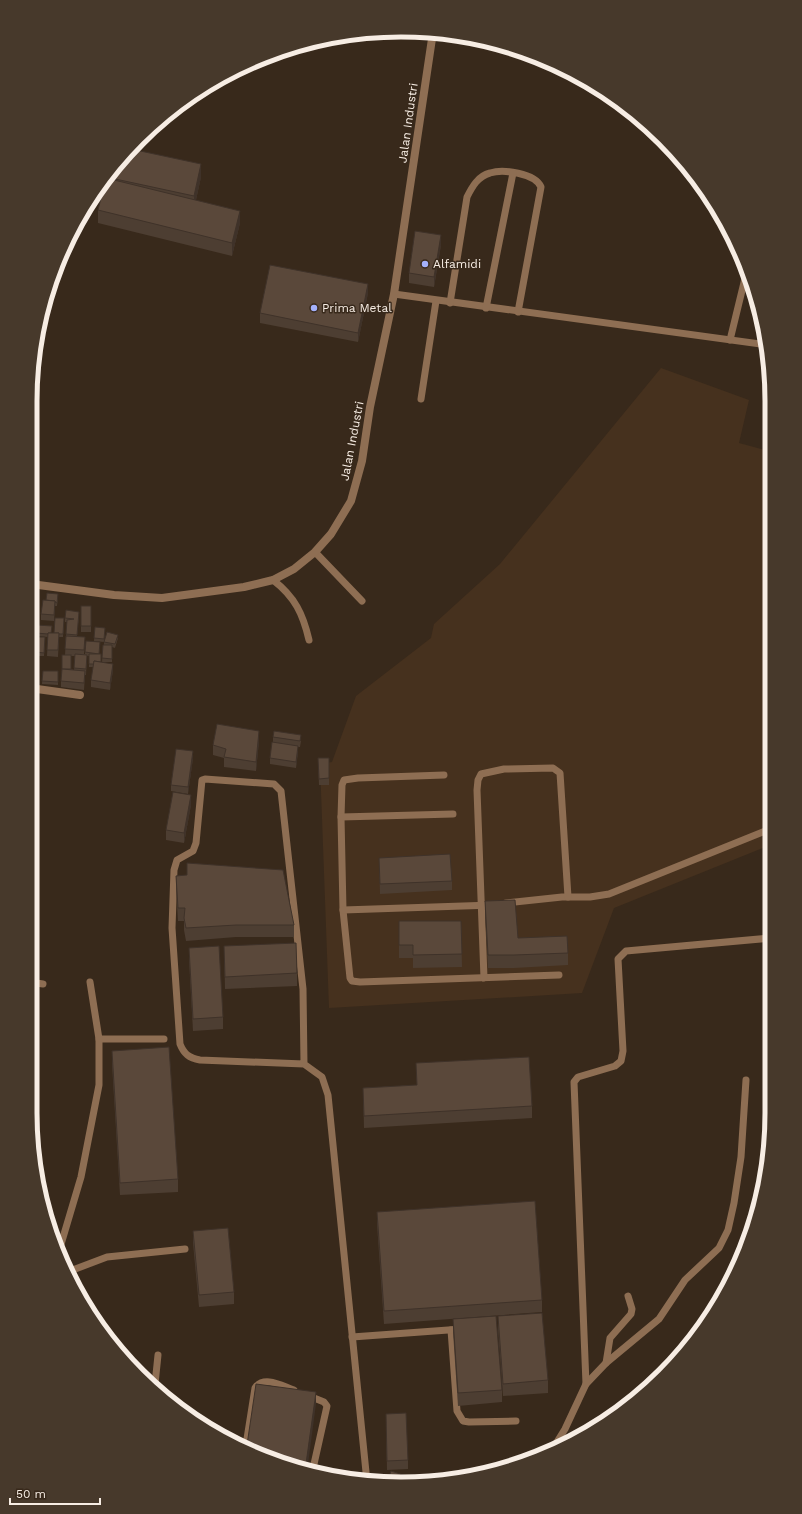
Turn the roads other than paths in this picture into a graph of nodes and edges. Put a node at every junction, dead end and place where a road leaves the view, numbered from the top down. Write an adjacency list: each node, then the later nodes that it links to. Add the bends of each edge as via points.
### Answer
1 (433, 39): 4 (street, Jalan Industri)
2 (513, 173): 6 (lane, via 490,173 474,184 467,197); 7 (lane); 8 (lane, via 532,177 541,187)
3 (744, 280): 9 (lane)
4 (394, 294): 5 (lane); 12 (street, Jalan Industri, via 355,487 346,510 331,534)
5 (436, 301): 6 (lane); 11 (lane)
6 (450, 303): 7 (lane)
7 (486, 308): 8 (lane)
8 (518, 312): 9 (lane)
9 (730, 340): 10 (lane)
10 (760, 344)
11 (422, 399)
12 (315, 552): 13 (street, Jalan Industri, via 294,569); 15 (lane)
13 (273, 580): 14 (street, Jalan Industri, via 244,587 162,598 114,595); 16 (lane, via 286,590 300,611)
14 (37, 585)
15 (362, 601)
16 (309, 640)
17 (37, 689): 18 (street)
18 (80, 695)
19 (444, 775): 21 (lane, via 344,780)
20 (453, 814): 21 (lane)
21 (341, 817): 25 (lane)
22 (765, 831): 23 (lane, via 614,892 590,897)
23 (568, 897): 24 (lane); 24 (lane, via 560,773 553,768 504,769 481,774 478,780)
24 (480, 906): 25 (lane); 28 (lane)
25 (343, 910): 28 (lane, via 348,968 352,981)
26 (765, 939): 46 (lane, via 626,951 618,959 623,1051 621,1061 615,1066 578,1077 574,1082)
27 (559, 975): 28 (lane)
28 (484, 978)
29 (90, 982): 32 (lane)
30 (37, 983): 31 (lane)
31 (43, 984)
32 (99, 1039): 33 (lane); 36 (lane, via 99,1085 95,1112 82,1177)
33 (164, 1039)
34 (304, 1064): 34 (lane, via 303,989 281,790 274,784 202,780 196,843 193,851 177,860 174,870 172,928 180,1044 183,1052 200,1060); 42 (lane, via 322,1077 328,1095)
35 (746, 1080): 44 (lane, via 741,1157 728,1230 719,1248 685,1280 659,1319)
36 (62, 1245)
37 (185, 1249): 38 (lane, via 107,1257)
38 (73, 1270)
39 (628, 1296): 44 (lane, via 631,1314 610,1338)
40 (466, 1329): 41 (lane)
41 (451, 1330): 42 (lane); 47 (lane, via 459,1416 463,1421 469,1422)
42 (352, 1337): 51 (lane)
43 (158, 1355): 45 (lane)
44 (606, 1363): 46 (lane)
45 (155, 1381)
46 (586, 1384): 48 (lane)
47 (516, 1421)
48 (558, 1441)
49 (246, 1442): 50 (lane, via 255,1388 264,1382 273,1383 324,1402 327,1406)
50 (314, 1466)
51 (366, 1475)

